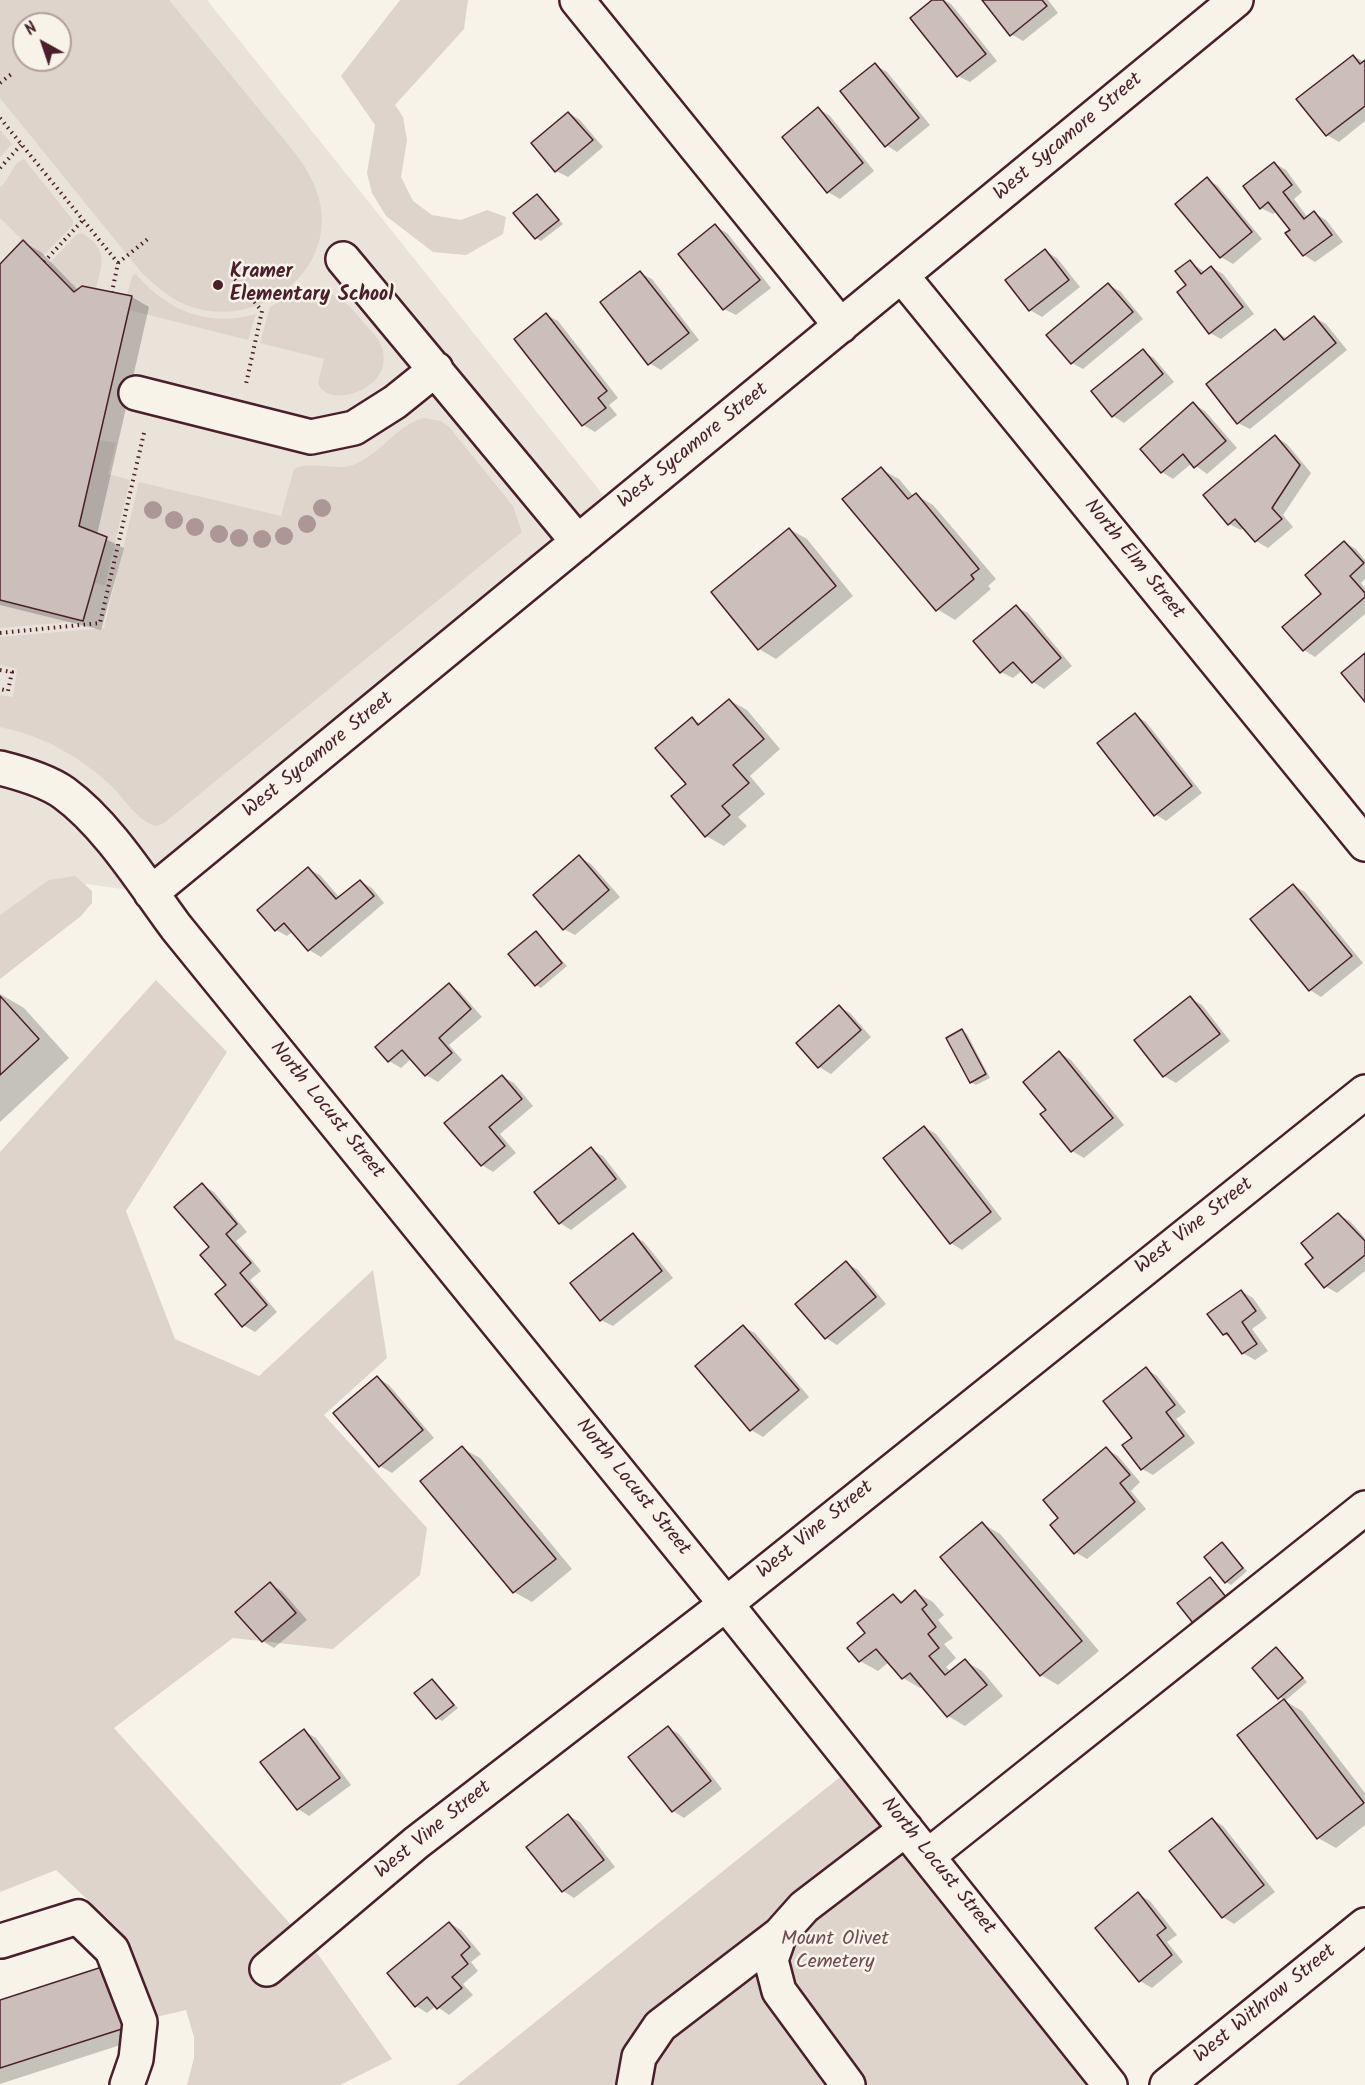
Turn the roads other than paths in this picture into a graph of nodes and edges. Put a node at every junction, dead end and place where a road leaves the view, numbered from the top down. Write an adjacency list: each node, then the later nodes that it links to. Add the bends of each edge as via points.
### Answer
1 (577, 0): 5 (street)
2 (1236, 0): 4 (street, West Sycamore Street)
3 (343, 259): 6 (street)
4 (902, 276): 5 (street, West Sycamore Street); 10 (street, North Elm Street)
5 (841, 326): 8 (street, West Sycamore Street)
6 (436, 369): 7 (street, via 354,428 311,437); 8 (street)
7 (144, 395)
8 (578, 542): 11 (street, West Sycamore Street)
9 (0, 768): 11 (street, North Locust Street, via 63,792 98,825)
10 (1365, 844)
11 (151, 893): 14 (street, North Locust Street)
12 (1365, 1092): 14 (street, West Vine Street)
13 (1365, 1508): 16 (street)
14 (726, 1604): 15 (street, North Locust Street); 20 (street, West Vine Street, via 416,1843)
15 (906, 1829): 16 (street, North Locust Street); 18 (street, via 804,1907)
16 (928, 1856): 21 (street, North Locust Street)
17 (1365, 1925): 25 (street, West Withrow Street)
18 (780, 1934): 23 (street, via 660,2026 639,2057); 24 (street, via 771,1960 779,1991)
19 (1, 1941): 22 (street, via 78,1917 112,1950 140,2022 136,2059)
20 (267, 1969)
21 (1105, 2083)
22 (127, 2085)
23 (634, 2085)
24 (848, 2085)
25 (1167, 2085)

